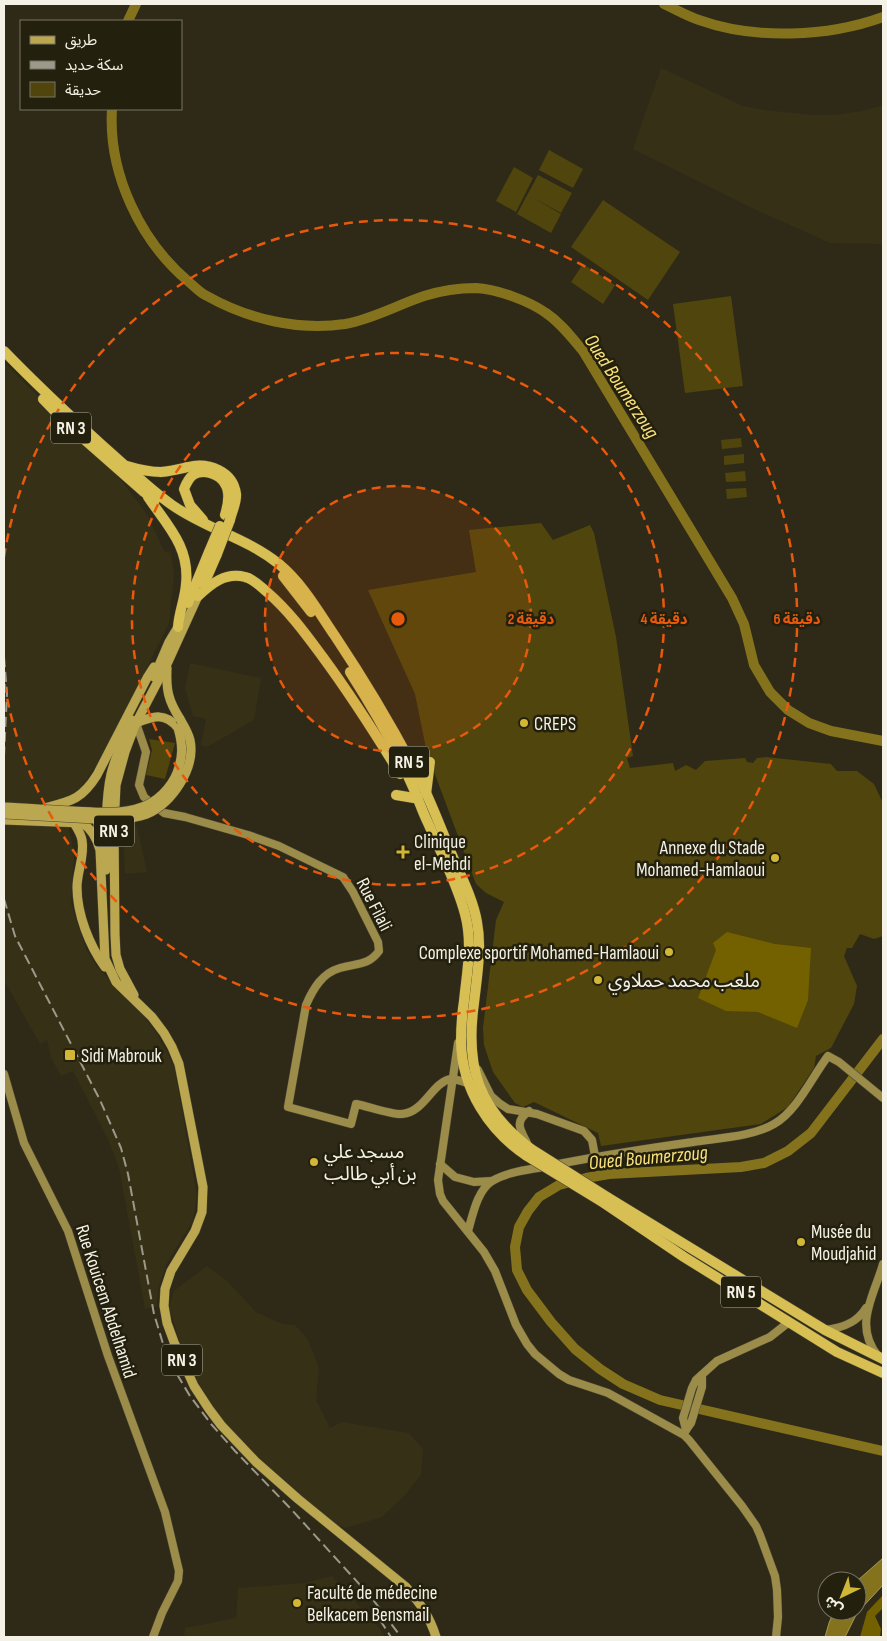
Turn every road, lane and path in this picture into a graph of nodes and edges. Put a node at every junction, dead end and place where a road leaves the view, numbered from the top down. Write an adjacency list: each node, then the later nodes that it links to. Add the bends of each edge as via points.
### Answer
1 (4, 351): 3 (highway, RN 3)
2 (4, 358): 4 (highway, RN 3, via 69,426)
3 (124, 464): 5 (highway, RN 3, via 158,472 188,466 217,469 230,479 236,494 236,502); 6 (highway, RN 5, via 172,505)
4 (144, 492): 9 (highway, RN 3, via 176,536 185,559 186,586); 21 (highway, RN 5, via 186,521 233,542 266,562 288,582 366,696)
5 (227, 519): 6 (highway, RN 3, via 228,493 220,477 201,472 193,475 184,489 186,496 194,511); 7 (highway, RN 3, bridge)
6 (209, 526): 16 (highway, RN 5, via 279,564 306,592 365,682)
7 (213, 553): 8 (highway, RN 3); 9 (highway, RN 3)
8 (198, 596): 11 (main road, RN 3); 21 (highway, via 223,578 245,577 278,602 340,679 367,719 406,785 405,791 396,795 414,798)
9 (178, 627): 10 (main road, RN 3)
10 (166, 650): 19 (main road, RN 3, via 147,678 88,789 68,802); 25 (main road, RN 3, via 116,757 108,797 108,950 115,972)
11 (168, 662): 12 (main road, RN 3); 13 (main road, via 168,697)
12 (136, 722): 13 (main road, via 156,716); 14 (street); 15 (main road, RN 3)
13 (179, 724): 19 (main road, bridge, via 183,752 175,777 158,798 144,807 90,812); 20 (main road, bridge, via 186,729 190,742 183,778 159,807 147,814 112,820)
14 (144, 746): 15 (street, via 136,744); 29 (street, Rue Filali, via 146,752 139,785 144,797 164,813 279,846 343,877 378,942 379,951 366,963 329,972 312,990 306,1005 288,1107 351,1124 356,1104 400,1114 411,1112 443,1082)
15 (127, 748): 25 (main road, RN 3, via 116,785 116,955 120,969)
16 (402, 749): 17 (highway, RN 5); 17 (highway, via 414,762 430,762)
17 (426, 795): 27 (highway, RN 5, via 477,921)
18 (4, 807): 19 (main road, bridge)
19 (43, 809)
20 (4, 814)
21 (425, 816): 26 (highway, RN 5, via 462,902 469,934 470,953)
22 (4, 820): 23 (main road)
23 (74, 823): 24 (main road, via 82,841 78,901 98,956); 24 (main road, via 87,826 97,841 104,951)
24 (111, 974): 25 (main road)
25 (141, 1005): 48 (main road, RN 3, via 164,1033 180,1064 203,1187 202,1212 195,1231 171,1271 165,1289 167,1323 184,1365 194,1386 221,1425 279,1484 406,1587 432,1622)
26 (462, 1015): 29 (street); 30 (highway, RN 5, via 463,1062)
27 (472, 1059): 32 (street, via 491,1096 508,1109); 33 (highway, RN 5, via 477,1081 492,1111)
28 (4, 1074): 47 (street, Rue Kouicem Abdelhamid, via 24,1143 68,1231 108,1356 165,1512 179,1571 178,1581)
29 (453, 1079): 30 (street); 35 (street)
30 (470, 1084): 33 (highway, RN 5, via 494,1129 511,1145)
31 (883, 1098): 34 (street, via 828,1056 790,1110 773,1125 725,1138)
32 (529, 1111): 33 (street, via 519,1123); 34 (street, via 584,1131 592,1140)
33 (529, 1151): 37 (highway, RN 5, bridge)
34 (595, 1156): 36 (street)
35 (440, 1164): 36 (street, via 455,1177 474,1182); 38 (street, via 438,1186 443,1201)
36 (492, 1181): 38 (street, via 476,1204)
37 (605, 1200): 41 (highway, RN 5, via 684,1257); 42 (highway, RN 5)
38 (468, 1231): 46 (street, via 491,1263 516,1325 535,1354 569,1380 619,1398)
39 (883, 1264): 40 (street)
40 (872, 1297): 42 (street, via 862,1315 851,1324); 43 (street, via 866,1332 872,1349)
41 (789, 1322): 44 (highway, RN 5, via 837,1352); 45 (street, via 770,1336 717,1361)
42 (825, 1330): 43 (highway, RN 5)
43 (881, 1358)
44 (883, 1372)
45 (702, 1375): 46 (street, via 701,1392 692,1420); 46 (street, via 692,1388 683,1418)
46 (684, 1432): 49 (street, via 756,1526 777,1590)
47 (153, 1637)
48 (436, 1637)
49 (776, 1637)

